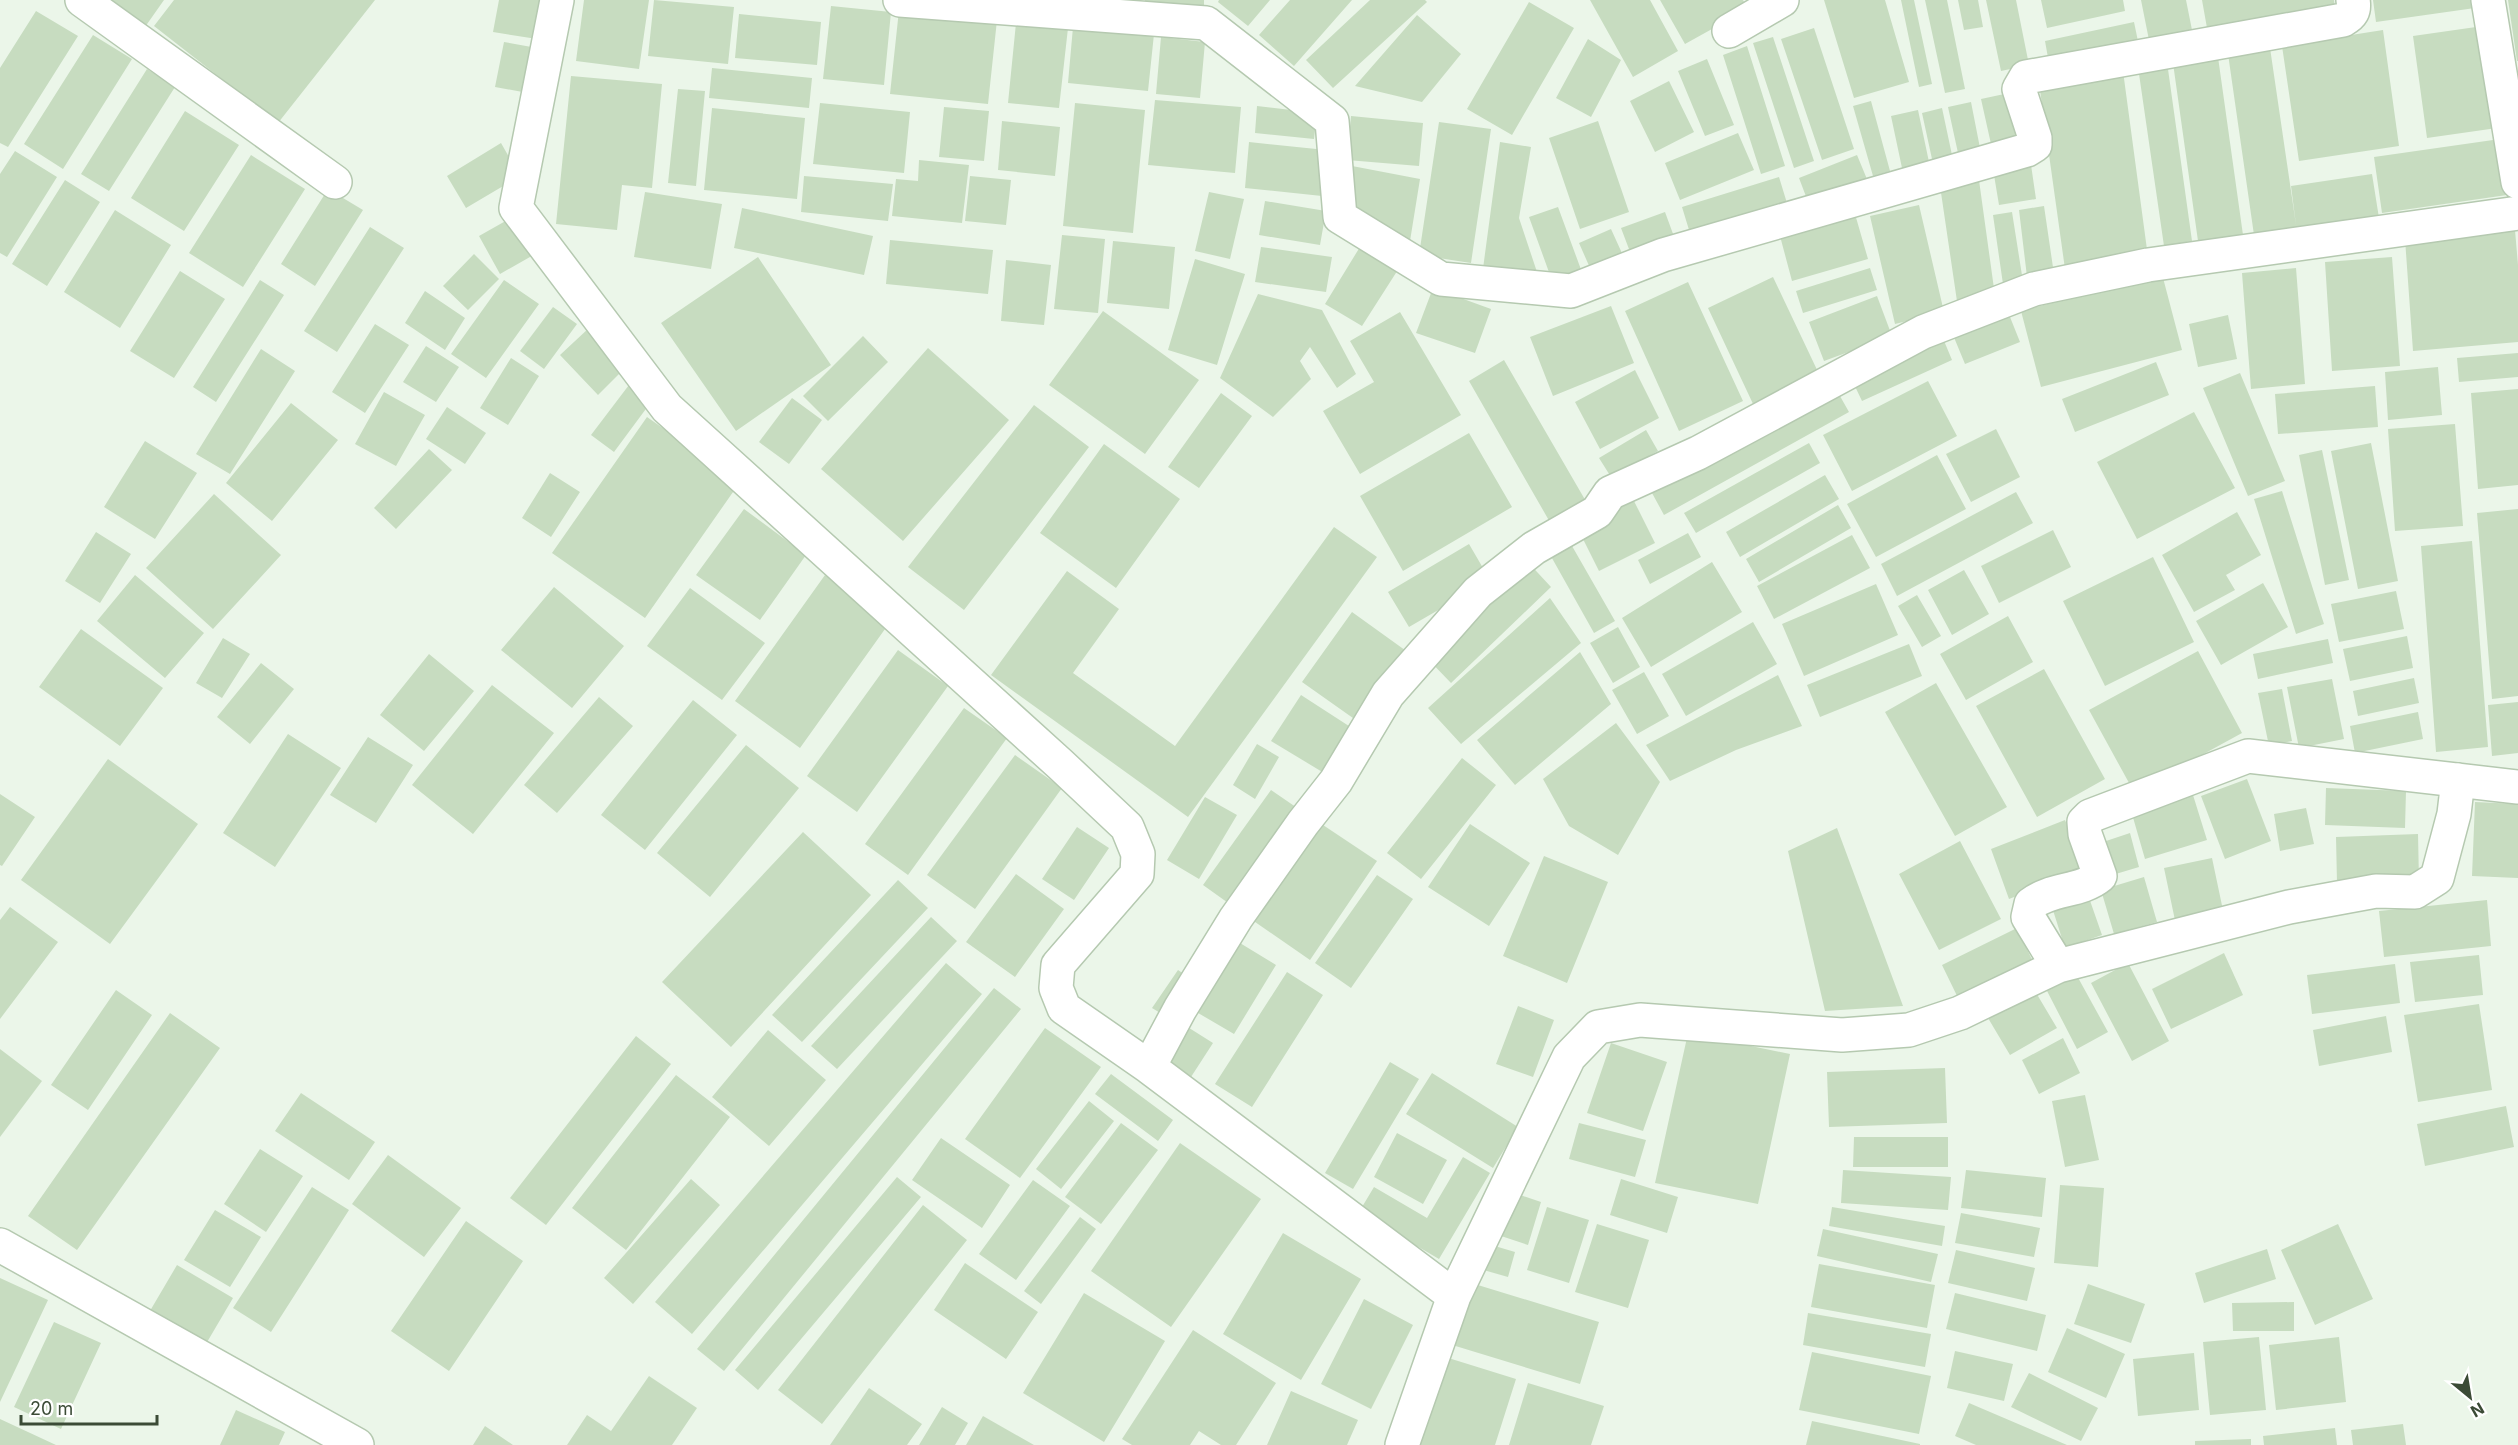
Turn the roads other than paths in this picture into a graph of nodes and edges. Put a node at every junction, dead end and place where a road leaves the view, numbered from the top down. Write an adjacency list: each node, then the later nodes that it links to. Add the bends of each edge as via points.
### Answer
1 (82, 0): 8 (street)
2 (557, 0): 14 (street, via 516,208 667,408 1127,828 1138,854 1137,874 1058,965 1056,988 1064,1008)
3 (900, 0): 5 (street, via 1206,23 1332,121 1340,217 1441,279 1571,291 1663,255 2027,150 2035,145 2035,138 2019,89 2026,77 2343,20 2351,16)
4 (1782, 0): 7 (street)
5 (2353, 0)
6 (2488, 0): 9 (street)
7 (1730, 31)
8 (335, 182)
9 (2518, 182)
10 (2518, 213): 14 (street, via 2148,265 2034,289 1923,332 1698,453 1610,493 1597,512 1534,548 1478,592 1388,694 1336,781 1236,918)
11 (2458, 780): 12 (street); 13 (street, via 2454,813 2437,878 2415,892 2376,891 2289,907); 13 (street, via 2248,756 2090,816 2084,822 2085,834 2100,876 2093,882 2040,897 2031,904 2028,917)
12 (2518, 787)
13 (2058, 966): 16 (street, via 1960,1013 1909,1030 1842,1035 1640,1020 1598,1027 1569,1057)
14 (1149, 1067): 16 (street)
15 (0, 1245): 17 (street)
16 (1455, 1296): 18 (street)
17 (357, 1445)
18 (1402, 1445)

